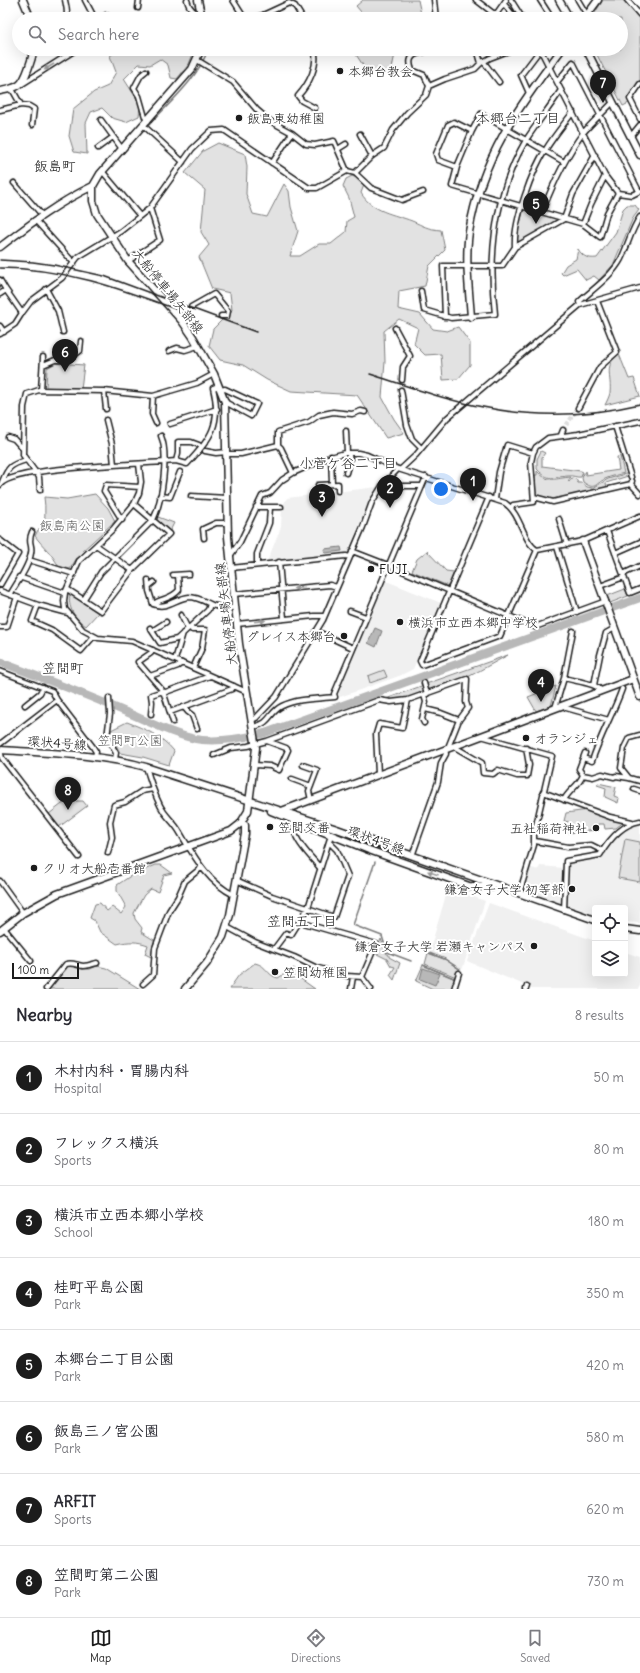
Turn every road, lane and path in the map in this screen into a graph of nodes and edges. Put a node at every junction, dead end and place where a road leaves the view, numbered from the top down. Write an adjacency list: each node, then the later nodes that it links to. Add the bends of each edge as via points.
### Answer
1 (23, 0): 19 (main road)
2 (65, 0): 20 (street)
3 (85, 0): 21 (street)
4 (139, 0): 18 (street)
5 (187, 0): 22 (street, via 188,6)
6 (198, 0): 23 (main road)
7 (233, 0): 24 (street)
8 (434, 0): 27 (street)
9 (476, 0): 28 (street)
10 (506, 0): 17 (street)
11 (511, 0): 31 (street)
12 (540, 0): 32 (street)
13 (559, 0): 33 (main road)
14 (578, 0): 34 (street)
15 (598, 0): 35 (main road)
16 (628, 0): 36 (street)
17 (504, 4): 29 (street); 30 (street)
18 (138, 8)
19 (28, 12)
20 (66, 12)
21 (91, 12)
22 (194, 12)
23 (199, 12)
24 (241, 12)
25 (269, 12): 26 (street, via 289,2)
26 (299, 12)
27 (435, 12)
28 (492, 12)
29 (498, 12)
30 (510, 12)
31 (519, 12)
32 (548, 12)
33 (566, 12)
34 (583, 12)
35 (589, 12)
36 (640, 15)
37 (32, 56): 54 (main road)
38 (66, 56): 54 (street, one-way to 54)
39 (198, 56): 48 (main road)
40 (315, 56): 63 (street, via 316,64 298,96)
41 (414, 56): 56 (street, via 410,61 412,70 424,75)
42 (480, 56): 49 (street)
43 (497, 56): 49 (street)
44 (535, 56): 60 (street, via 521,75)
45 (544, 56): 50 (street)
46 (557, 56): 50 (main road)
47 (590, 56): 61 (main road)
48 (197, 60): 69 (main road); 75 (street, via 233,82 270,121)
49 (482, 62): 52 (street); 56 (street, via 476,69)
50 (549, 66): 53 (street); 60 (main road)
51 (146, 71): 69 (street, via 134,88 139,96)
52 (498, 82)
53 (557, 82): 58 (street); 66 (street, via 573,62)
54 (20, 84): 57 (main road)
55 (640, 84): 67 (street, via 630,99)
56 (429, 86): 87 (street, via 426,95 393,130 384,148)
57 (12, 89): 59 (main road); 62 (street)
58 (561, 90): 65 (street); 79 (street)
59 (0, 91)
60 (529, 93): 72 (main road)
61 (613, 102): 66 (street); 77 (main road)
62 (21, 105): 64 (street); 70 (street, via 34,109)
63 (315, 108)
64 (0, 110)
65 (573, 112): 74 (street); 84 (street)
66 (601, 116): 74 (street); 98 (street)
67 (640, 119)
68 (101, 120): 78 (street)
69 (146, 123): 82 (main road); 88 (street)
70 (32, 125)
71 (640, 125): 77 (street)
72 (506, 127): 73 (street, via 481,114); 79 (street); 100 (main road)
73 (472, 131): 91 (street); 91 (street, via 454,122 448,125 436,158)
74 (584, 132): 85 (street); 89 (street)
75 (292, 133): 83 (street, via 306,144 334,141); 90 (street)
76 (360, 134): 87 (street)
77 (631, 136): 86 (main road)
78 (112, 137): 81 (street); 82 (street)
79 (527, 140): 84 (street); 102 (street, via 511,172)
80 (346, 144): 83 (street)
81 (98, 148)
82 (122, 149): 92 (main road)
83 (338, 149): 93 (street)
84 (545, 150): 89 (street); 103 (street)
85 (595, 155): 95 (street); 108 (street, via 573,194)
86 (640, 155)
87 (372, 156): 94 (street)
88 (183, 162): 90 (street, via 192,149 211,132 224,130); 104 (street)
89 (564, 162): 105 (street)
90 (272, 163): 93 (street, via 309,188)
91 (457, 167): 100 (street, via 452,186)
92 (102, 171): 97 (main road); 107 (street)
93 (347, 171): 94 (street)
94 (355, 173): 99 (street, via 371,188 402,200)
95 (605, 176): 101 (street); 111 (street)
96 (14, 182): 106 (street)
97 (93, 186): 106 (main road); 112 (main road, 大船停車場矢部線, via 92,201)
98 (640, 191): 101 (street, via 632,195)
99 (424, 192)
100 (478, 193): 102 (street); 117 (main road, via 469,232)
101 (618, 193): 111 (street, via 607,213 600,237)
102 (502, 200): 103 (street); 118 (street, via 494,238)
103 (522, 206): 105 (street); 114 (street)
104 (150, 208): 107 (street); 115 (street, via 160,240)
105 (542, 212): 108 (street)
106 (42, 215): 110 (main road)
107 (140, 216): 112 (street)
108 (564, 219): 111 (street); 114 (street)
109 (639, 219): 126 (street, via 615,268 579,302)
110 (35, 220): 113 (main road); 116 (street)
111 (583, 224)
112 (112, 237): 115 (main road, 大船停車場矢部線); 116 (street, via 83,254)
113 (0, 247)
114 (515, 247): 118 (street, via 502,266)
115 (128, 261): 137 (main road, 大船停車場矢部線, via 183,318)
116 (74, 263): 121 (street, via 62,278)
117 (468, 266): 118 (street); 130 (street, via 443,266); 131 (main road)
118 (492, 266): 131 (street, via 495,314)
119 (0, 280): 122 (street)
120 (640, 288): 125 (street)
121 (46, 289): 128 (street, via 31,301); 134 (street, via 58,311)
122 (6, 290): 124 (street); 128 (street)
123 (422, 292): 130 (street, via 424,310)
124 (0, 294)
125 (597, 301): 126 (street); 149 (street, via 617,352 600,367)
126 (580, 306): 164 (street, via 447,418)
127 (191, 307): 129 (street, via 214,294 228,311 227,316)
128 (22, 313): 135 (street, via 15,324)
129 (221, 316)
130 (446, 317): 131 (street)
131 (471, 317)
132 (0, 326): 135 (street)
133 (395, 328): 142 (street, via 410,356 403,367)
134 (63, 332)
135 (2, 333)
136 (81, 341): 140 (street, via 80,351 68,360 55,360)
137 (198, 346): 138 (street); 141 (main road, 大船停車場矢部線)
138 (169, 351)
139 (43, 357): 140 (street)
140 (43, 365): 144 (street)
141 (214, 374): 143 (main road, 大船停車場矢部線); 147 (street, via 197,383)
142 (402, 380)
143 (220, 388): 148 (main road, 大船停車場矢部線); 148 (street, via 257,404 251,416); 151 (street, via 213,388)
144 (41, 390): 146 (street); 165 (street, via 27,394 24,407)
145 (401, 390): 164 (street, via 407,425 412,439)
146 (104, 391): 147 (street); 150 (street)
147 (153, 396): 155 (street, via 152,414)
148 (225, 402): 167 (main road, 大船停車場矢部線)
149 (578, 408)
150 (106, 409)
151 (217, 409): 156 (street); 166 (street, via 215,425)
152 (365, 412): 163 (street, via 319,414 309,422 278,432)
153 (106, 420): 175 (street)
154 (640, 421): 157 (street)
155 (156, 423)
156 (170, 424)
157 (615, 426): 161 (street); 182 (street)
158 (563, 430): 161 (street)
159 (346, 431): 168 (street)
160 (161, 436): 173 (street)
161 (561, 436): 169 (street, via 542,441)
162 (8, 437): 165 (street, via 14,439)
163 (278, 445): 167 (street, via 241,454); 179 (street)
164 (421, 448): 176 (street)
165 (23, 449): 171 (street)
166 (201, 449): 167 (street); 172 (street, via 187,464); 172 (street, via 191,442 178,442)
167 (227, 453): 195 (main road, 大船停車場矢部線)
168 (348, 453): 170 (street); 176 (street, via 367,454); 180 (street, via 350,459)
169 (533, 453): 194 (street, via 531,462); 197 (street, via 507,445)
170 (331, 456): 179 (street); 184 (street)
171 (26, 460): 178 (street); 183 (street, via 11,466)
172 (176, 461): 173 (street)
173 (164, 462): 174 (street); 192 (street)
174 (139, 464): 175 (street); 188 (street)
175 (114, 465): 178 (street)
176 (399, 469): 181 (street); 186 (street)
177 (180, 472): 192 (street, via 170,497)
178 (37, 473): 183 (street, via 12,477); 189 (street)
179 (293, 473): 199 (street, via 270,493 262,496)
180 (346, 473)
181 (426, 477): 187 (street); 196 (street)
182 (631, 481): 191 (street); 194 (street, via 553,502)
183 (1, 484)
184 (332, 484): 185 (street); 190 (street, via 338,484)
185 (318, 485)
186 (382, 486): 187 (street); 218 (street, via 372,502)
187 (421, 486): 226 (street)
188 (140, 487): 198 (street); 205 (street, via 106,485 104,491)
189 (40, 490)
190 (338, 491)
191 (640, 494)
192 (160, 496): 206 (street)
193 (191, 496): 195 (street)
194 (534, 497): 202 (street, via 534,502 513,505)
195 (227, 498): 207 (main road, 大船停車場矢部線)
196 (489, 498): 197 (street); 246 (street)
197 (495, 499): 202 (street)
198 (134, 504): 205 (street); 206 (street)
199 (256, 507): 200 (street); 220 (street, via 240,542)
200 (270, 507): 201 (street); 225 (street, via 269,524 257,554)
201 (281, 507)
202 (511, 508): 217 (street, via 531,545)
203 (640, 516): 208 (street)
204 (559, 519): 215 (street)
205 (122, 520): 214 (street)
206 (153, 520): 222 (street); 229 (street, via 169,534)
207 (227, 523): 210 (street, via 216,523 203,529); 220 (main road, 大船停車場矢部線)
208 (607, 531): 212 (street); 219 (street)
209 (32, 532): 223 (street, via 29,538)
210 (204, 538)
211 (0, 540): 234 (street, via 18,554)
212 (584, 541): 215 (street); 240 (main road)
213 (640, 542): 219 (street)
214 (96, 545): 222 (street); 231 (street, via 79,561)
215 (567, 545): 216 (street)
216 (557, 547): 217 (street); 257 (street)
217 (537, 550): 261 (street)
218 (352, 551): 221 (street); 226 (street)
219 (615, 553): 233 (street)
220 (230, 556): 228 (main road, 大船停車場矢部線)
221 (350, 557): 224 (street); 241 (street)
222 (114, 558): 229 (street); 250 (street, via 101,572)
223 (29, 560): 231 (street); 235 (street)
224 (279, 562): 225 (street); 243 (street)
225 (256, 565): 228 (street)
226 (388, 565): 246 (street); 262 (street)
227 (640, 566): 233 (street)
228 (231, 568): 247 (main road, 大船停車場矢部線)
229 (132, 570): 250 (street, via 101,611)
230 (0, 574): 234 (street)
231 (74, 574): 245 (street)
232 (189, 574): 252 (street, via 176,575 179,590 169,598)
233 (624, 575): 240 (street); 242 (street, via 630,592)
234 (4, 577): 238 (street)
235 (20, 577): 245 (street); 248 (street)
236 (148, 580): 239 (street)
237 (154, 582): 239 (street)
238 (0, 585)
239 (149, 586): 252 (street)
240 (600, 586): 251 (main road)
241 (337, 587): 243 (street, one-way to 243, via 330,585); 260 (street)
242 (640, 589)
243 (281, 590): 247 (street); 263 (street)
244 (0, 591): 248 (street)
245 (66, 591): 250 (street); 258 (street, via 64,605)
246 (449, 591): 261 (street); 261 (street, via 420,661 422,665 500,636)
247 (234, 594): 255 (main road, 大船停車場矢部線)
248 (10, 595): 249 (street)
249 (16, 598): 254 (street); 266 (street, via 7,627)
250 (84, 599)
251 (606, 602): 257 (street); 268 (main road)
252 (152, 604): 253 (street, via 164,606 189,597)
253 (210, 604): 255 (street); 267 (street, via 208,610)
254 (38, 605): 258 (street); 272 (street, via 32,621 52,630 81,651)
255 (235, 608): 265 (main road, 大船停車場矢部線)
256 (350, 611): 262 (street)
257 (577, 612): 261 (street, via 535,627)
258 (68, 614): 272 (street, via 83,630)
259 (181, 615): 267 (street)
260 (324, 616): 263 (street); 269 (street)
261 (509, 616)
262 (366, 617): 273 (street)
263 (284, 618): 265 (street, one-way to 263)
264 (166, 622): 271 (street, via 151,629 160,644 177,639)
265 (237, 624): 290 (main road, 大船停車場矢部線)
266 (0, 627)
267 (189, 628): 271 (street); 277 (street, via 205,630 202,648)
268 (615, 628): 282 (main road); 284 (street, via 606,633)
269 (316, 631): 273 (street); 303 (street, via 276,697)
270 (573, 631): 281 (street)
271 (183, 633): 275 (street)
272 (94, 636): 274 (street, via 132,641)
273 (353, 648): 308 (street, via 334,697 316,697 284,705 263,725)
274 (153, 650): 275 (street); 279 (street, via 138,662)
275 (175, 660): 276 (street)
276 (182, 663): 277 (street); 279 (street)
277 (193, 668): 280 (street)
278 (0, 670): 286 (street)
279 (150, 676): 289 (street)
280 (210, 676): 285 (street); 289 (street)
281 (564, 678): 284 (street); 299 (street)
282 (633, 679): 288 (main road); 293 (main road)
283 (424, 684): 291 (street)
284 (594, 685): 288 (street)
285 (234, 686): 290 (street); 298 (street)
286 (43, 688): 294 (street, via 52,691); 296 (street)
287 (622, 689): 305 (street)
288 (601, 691): 297 (main road)
289 (163, 692): 301 (street); 302 (street, via 151,695)
290 (247, 692): 303 (main road, 大船停車場矢部線)
291 (425, 694): 295 (street); 300 (street); 304 (street, via 467,679 468,708)
292 (109, 698): 320 (street, via 107,737 116,753)
293 (640, 698)
294 (57, 700): 314 (street); 319 (street, via 93,747)
295 (408, 700): 312 (street, via 379,700); 324 (street, via 402,728 379,724 376,734)
296 (26, 705)
297 (564, 705): 299 (main road); 305 (street, via 566,708)
298 (184, 707): 301 (street); 309 (street, via 192,715)
299 (555, 708): 311 (main road)
300 (425, 709): 304 (street); 307 (street, via 422,719)
301 (170, 712): 306 (street)
302 (151, 714)
303 (252, 720): 308 (main road, 大船停車場矢部線)
304 (459, 720): 315 (street)
305 (609, 720): 325 (street, via 592,761 584,756 579,769)
306 (172, 722)
307 (424, 723)
308 (253, 728): 313 (main road, 大船停車場矢部線)
309 (197, 729)
310 (640, 735): 326 (street, via 628,738 624,748 621,768)
311 (481, 736): 315 (main road); 316 (street)
312 (267, 741): 313 (street); 321 (street, via 288,750 279,770 270,766)
313 (256, 743): 318 (street, via 231,748); 321 (main road)
314 (0, 744)
315 (449, 748): 316 (street, via 482,763 483,772 493,774 498,770 517,776 528,776); 324 (main road); 348 (street, via 441,763 438,782)
316 (526, 748): 333 (street, via 552,756)
317 (0, 750): 319 (main road, 環状4号線); 349 (street, via 2,758)
318 (214, 755)
319 (95, 756): 320 (main road, 環状4号線)
320 (115, 759): 323 (main road, 環状4号線)
321 (255, 765): 336 (main road)
322 (303, 765): 329 (street, via 317,770)
323 (146, 767): 331 (street); 336 (main road, 環状4号線)
324 (378, 774): 334 (main road)
325 (583, 775): 326 (street, via 593,777 602,774); 335 (street, via 578,785)
326 (629, 778): 328 (street)
327 (292, 779): 329 (street)
328 (640, 781)
329 (311, 786): 334 (street)
330 (634, 789): 332 (street)
331 (153, 790): 345 (street, via 163,811 179,830); 347 (street, via 142,791 125,802 114,805)
332 (640, 791)
333 (543, 792): 335 (street); 343 (street)
334 (311, 800): 337 (main road)
335 (564, 800): 340 (street, via 610,817)
336 (250, 802): 337 (main road, 環状4号線); 341 (main road)
337 (279, 812): 338 (main road, 環状4号線); 348 (main road, 環状4号線)
338 (294, 820): 342 (main road, 環状4号線); 351 (street, via 292,827 297,839)
339 (640, 821): 340 (street)
340 (632, 822): 346 (street, via 617,832)
341 (241, 823): 345 (main road, via 231,831); 352 (main road, via 245,825 245,834)
342 (331, 835): 344 (street); 354 (main road, 環状4号線, one-way to 342, via 469,886)
343 (534, 841): 346 (street, via 568,847 591,845); 355 (street)
344 (329, 842): 351 (street); 357 (street, via 337,850 348,876 334,917)
345 (187, 847): 350 (street); 359 (main road, via 57,894)
346 (602, 851): 358 (street, via 600,855 566,861)
347 (108, 853)
348 (412, 856): 354 (main road, 環状4号線)
349 (79, 857)
350 (201, 868): 356 (street, via 218,886); 374 (street, via 185,881 169,911 155,948 153,975)
351 (320, 868): 357 (street)
352 (236, 880): 356 (main road); 357 (street)
353 (0, 881): 359 (street)
354 (497, 887): 355 (main road, 環状4号線)
355 (519, 894): 358 (main road, 環状4号線)
356 (234, 895): 362 (main road)
357 (308, 908): 361 (street)
358 (564, 910): 360 (main road, 環状4号線)
359 (23, 913): 366 (main road)
360 (592, 919)
361 (300, 922): 368 (street, via 291,935 286,933); 373 (street, via 376,944)
362 (227, 927): 368 (street); 376 (main road, via 207,963)
363 (628, 927): 364 (main road)
364 (640, 927)
365 (628, 928): 367 (main road)
366 (2, 930): 369 (street)
367 (640, 931)
368 (274, 949): 372 (street, via 315,967)
369 (31, 961)
370 (97, 963): 375 (street, via 87,966 73,962 66,964)
371 (460, 973): 379 (street)
372 (353, 977): 373 (street); 377 (street)
373 (362, 977): 378 (street)
374 (143, 984)
375 (46, 989)
376 (185, 989)
377 (351, 989)
378 (371, 989)
379 (454, 989)

